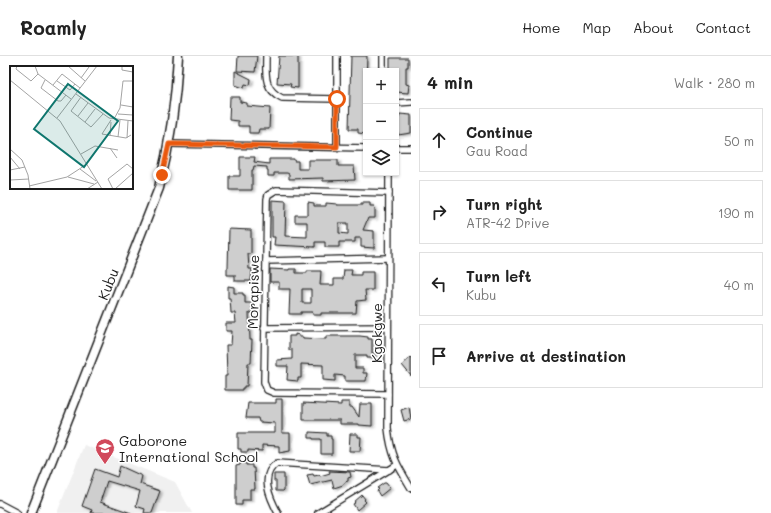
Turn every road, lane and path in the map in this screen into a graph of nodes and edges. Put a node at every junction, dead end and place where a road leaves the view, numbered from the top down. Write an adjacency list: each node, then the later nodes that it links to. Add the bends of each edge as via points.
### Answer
1 (178, 56): 9 (main road, Kubu)
2 (266, 56): 6 (street, via 267,84 274,94 282,98)
3 (337, 56): 6 (street)
4 (383, 56): 5 (street)
5 (383, 68)
6 (337, 99): 10 (street)
7 (411, 102): 8 (street)
8 (399, 103)
9 (169, 144): 10 (street); 27 (main road, Kubu, via 152,205)
10 (337, 147): 11 (street)
11 (363, 148)
12 (399, 148): 13 (street)
13 (411, 148)
14 (389, 176): 15 (street, Kgokgwe)
15 (388, 193): 16 (street, Kgokgwe); 17 (street, Morapiswe, via 274,191 268,195 267,200)
16 (388, 258): 17 (street); 18 (street, Kgokgwe)
17 (266, 261): 19 (street, Morapiswe)
18 (388, 327): 19 (street); 20 (street, Kgokgwe)
19 (264, 328): 20 (street, Morapiswe, via 264,382 267,390)
20 (388, 394): 21 (street, Kgokgwe, via 390,445)
21 (397, 465): 22 (street); 23 (street, Kgokgwe)
22 (389, 470): 28 (street, via 277,463 268,474 268,484 269,495); 29 (street)
23 (409, 481): 24 (street, Kgokgwe)
24 (411, 488)
25 (0, 504): 26 (street)
26 (17, 513)
27 (31, 513)
28 (278, 513)
29 (318, 513)

